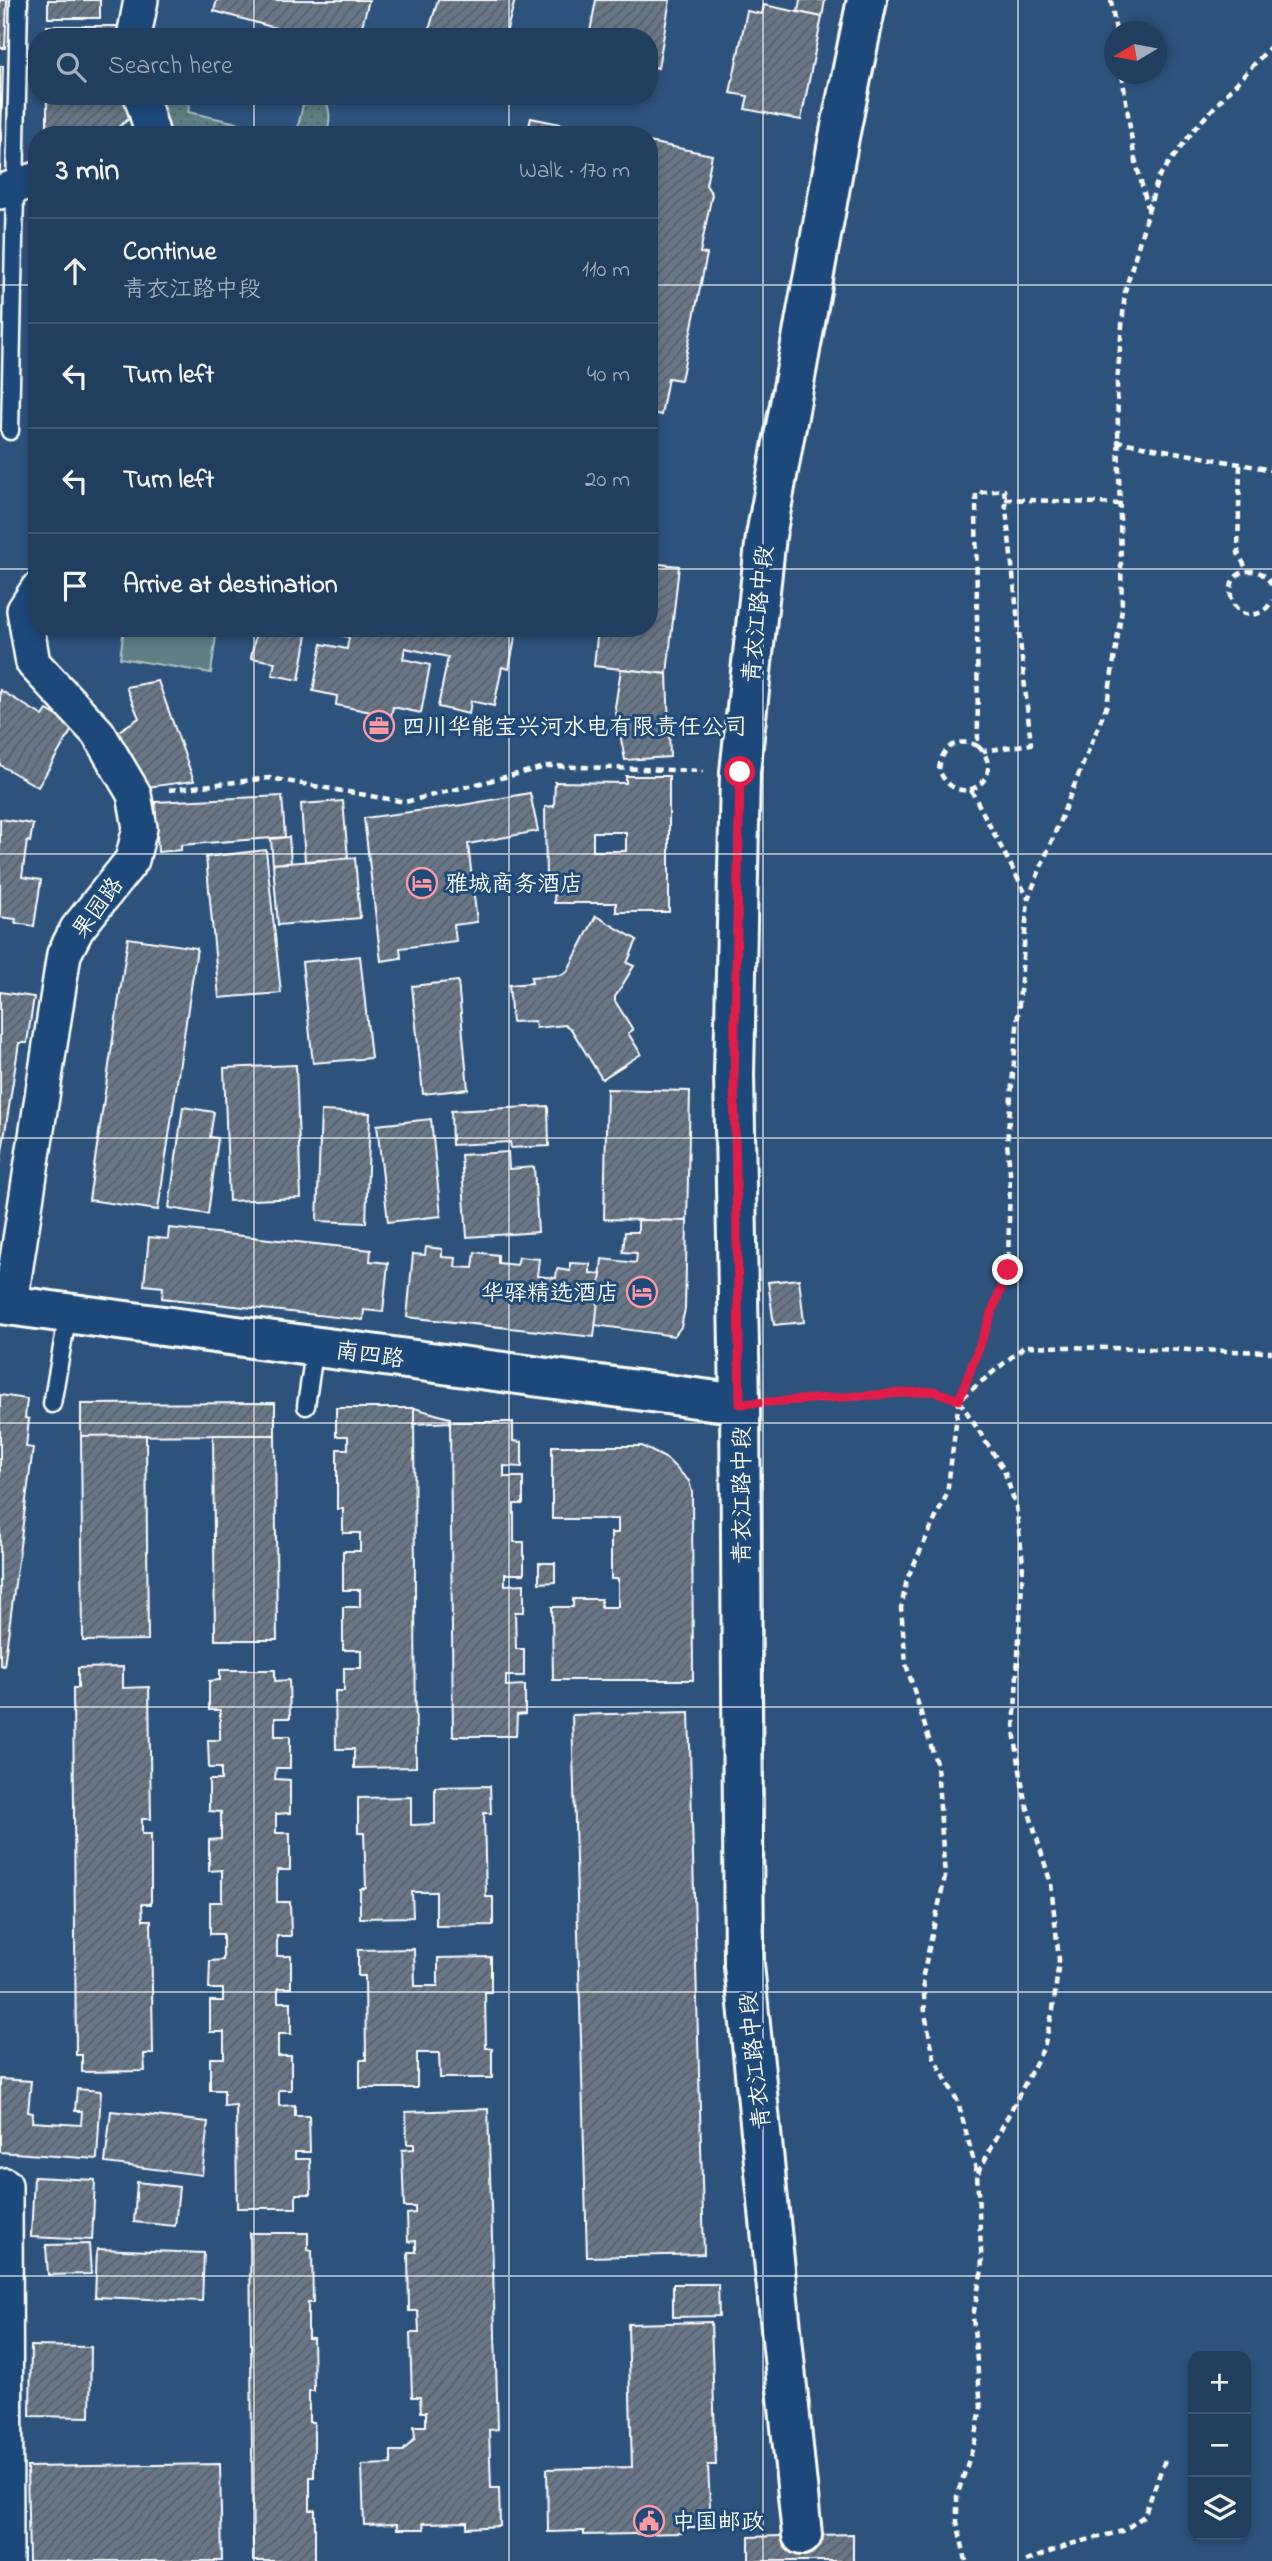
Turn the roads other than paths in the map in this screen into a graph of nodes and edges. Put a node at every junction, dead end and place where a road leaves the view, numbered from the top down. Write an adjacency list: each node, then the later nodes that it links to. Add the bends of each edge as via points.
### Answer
1 (19, 0): 7 (lane)
2 (141, 0): 4 (street)
3 (867, 0): 16 (main road, 青衣江路中段, via 766,536 740,772 734,1075)
4 (136, 28)
5 (143, 105): 6 (street)
6 (148, 126)
7 (17, 186): 8 (lane)
8 (10, 431)
9 (28, 604): 10 (street, 果园路, via 24,610)
10 (28, 634)
11 (29, 637): 12 (street, 果园路, via 33,663 98,733 134,794 140,828 132,860 77,929 65,954)
12 (5, 1304): 13 (main road, 南四路)
13 (68, 1313): 14 (main road, 南四路); 15 (lane)
14 (315, 1346): 16 (main road, 南四路); 17 (lane)
15 (52, 1404)
16 (740, 1404): 20 (main road, 青衣江路中段, via 744,1965)
17 (306, 1406)
18 (5, 2185): 19 (street)
19 (3, 2432): 21 (street)
20 (802, 2535)
21 (6, 2561)

